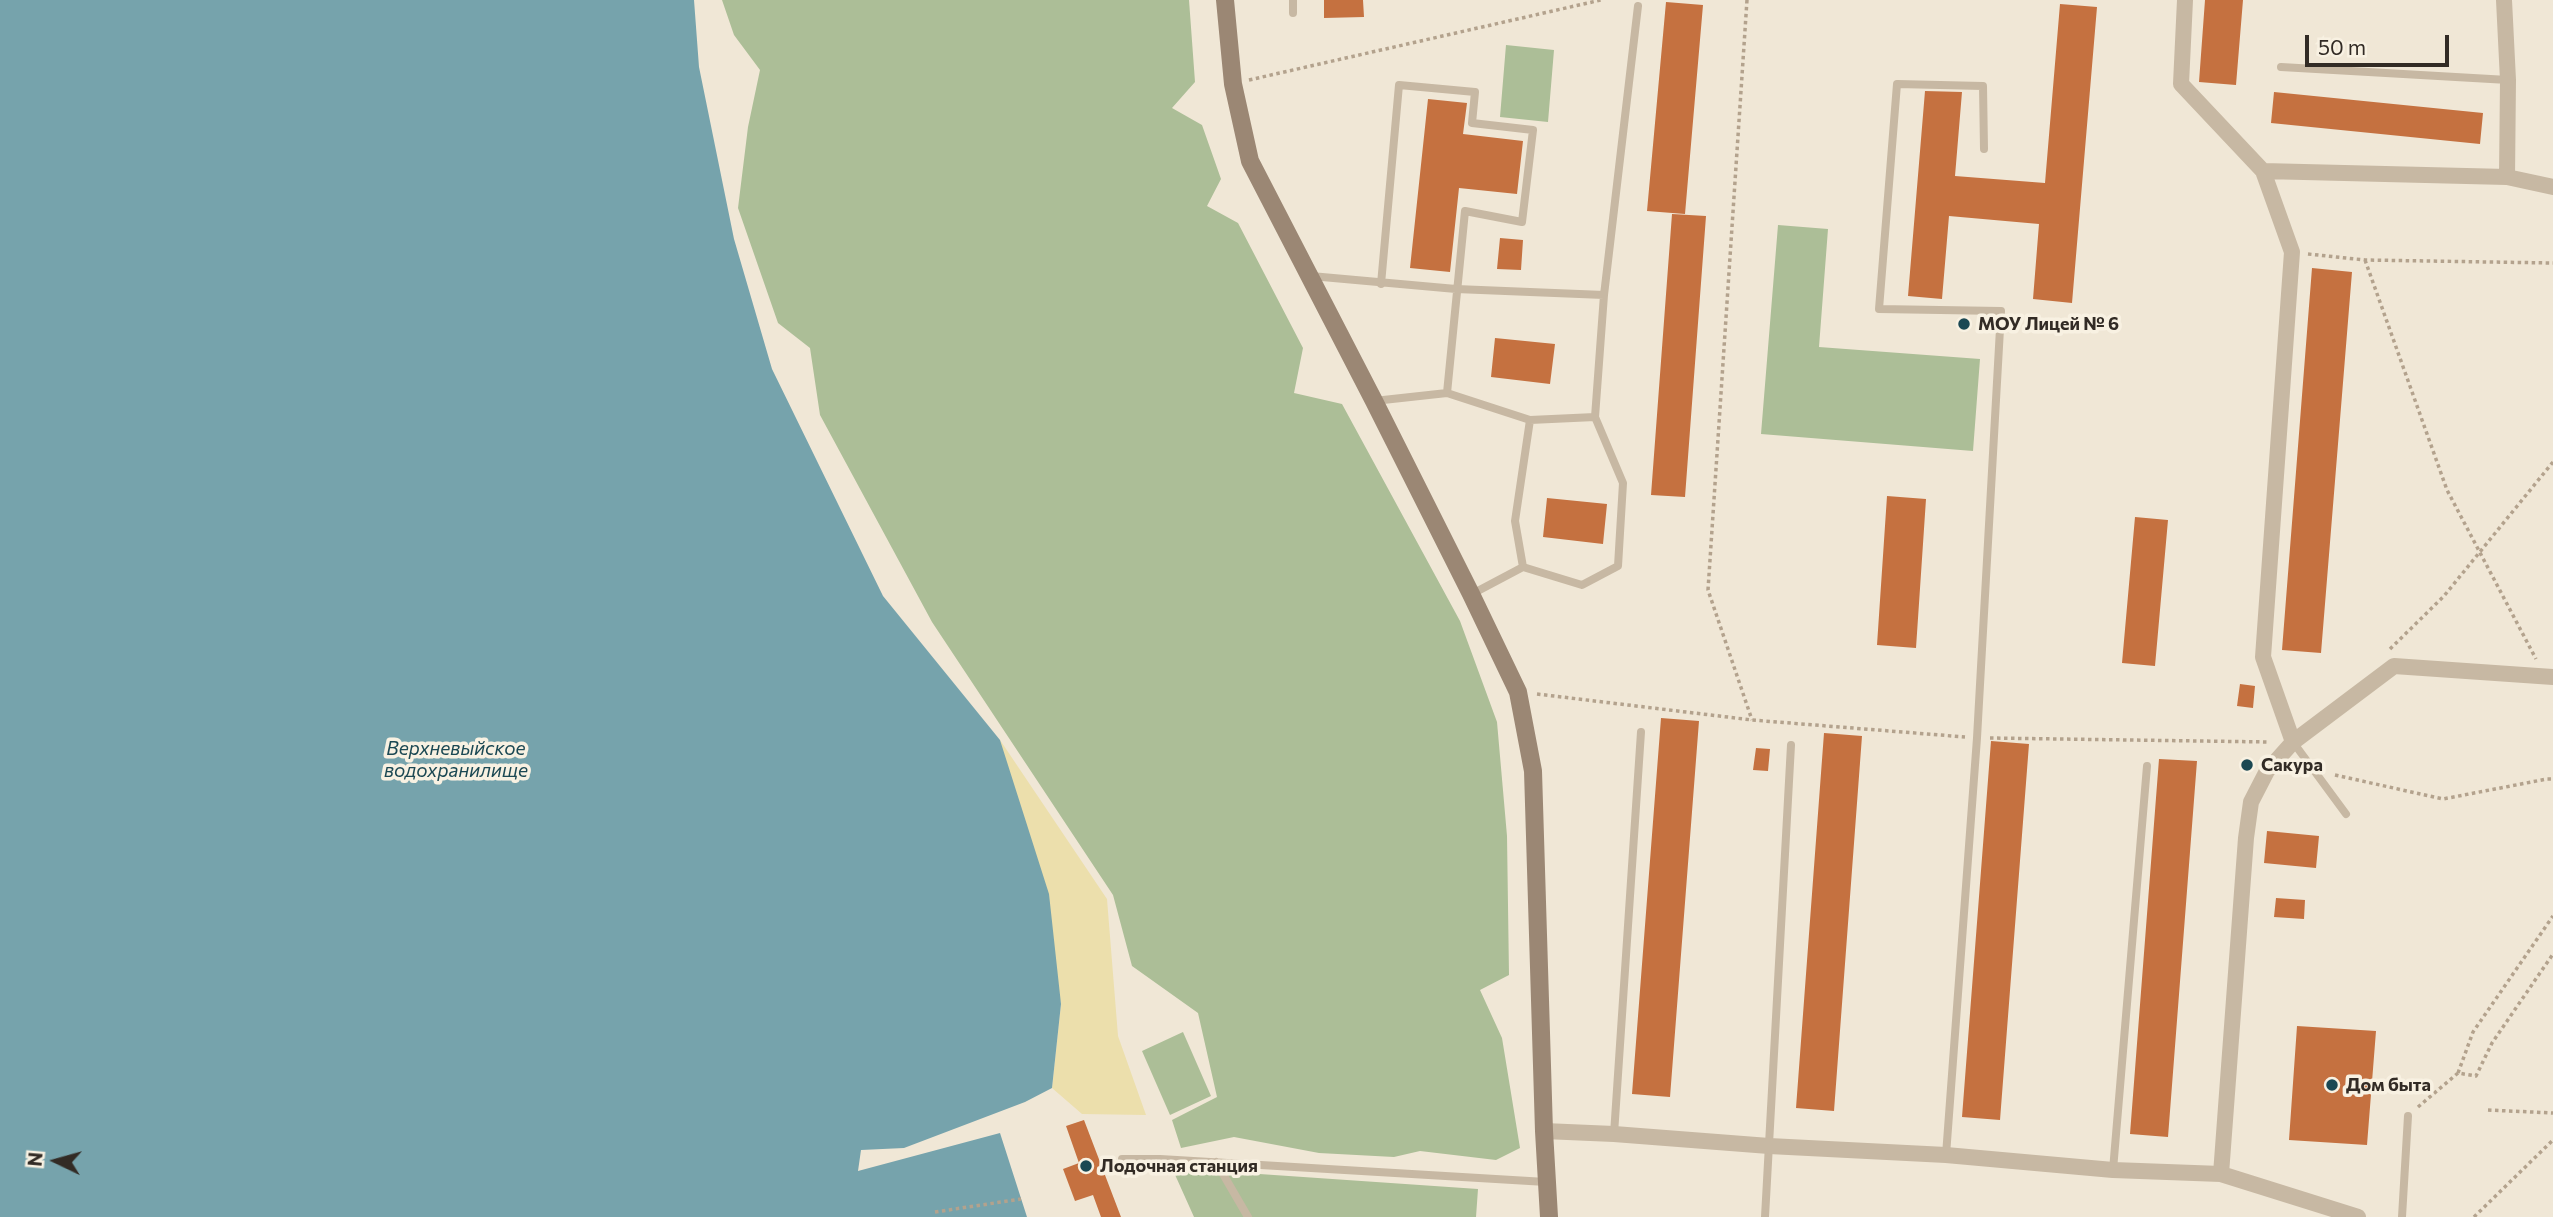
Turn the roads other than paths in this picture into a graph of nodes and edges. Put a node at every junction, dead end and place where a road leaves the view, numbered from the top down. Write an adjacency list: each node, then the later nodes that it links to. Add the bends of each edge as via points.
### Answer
1 (1225, 0): 13 (street, via 1233,84 1250,161)
2 (1293, 0): 6 (lane)
3 (2185, 0): 10 (street, via 2181,84)
4 (2504, 0): 8 (street)
5 (1638, 6): 16 (lane)
6 (1293, 13)
7 (2281, 67): 8 (lane)
8 (2508, 80): 11 (street)
9 (1984, 149): 33 (lane, via 1983,86 1897,84 1879,309 2001,311 1977,738)
10 (2263, 171): 11 (street); 25 (street, via 2292,252 2263,657)
11 (2507, 177): 12 (street)
12 (2553, 187)
13 (1308, 275): 14 (lane); 18 (street)
14 (1381, 284): 15 (lane); 15 (lane, via 1399,85 1475,92 1472,124 1533,130 1522,222 1465,211)
15 (1456, 289): 16 (lane); 17 (lane)
16 (1604, 295): 19 (lane)
17 (1447, 393): 18 (lane); 20 (lane)
18 (1374, 401): 22 (street)
19 (1595, 417): 20 (lane); 21 (lane, via 1623,484 1618,566 1582,585)
20 (1530, 420): 21 (lane, via 1514,521)
21 (1523, 567): 22 (lane)
22 (1471, 594): 30 (street, via 1518,692 1533,771)
23 (2549, 677): 25 (street, via 2394,666)
24 (1641, 732): 31 (lane)
25 (2292, 742): 28 (lane); 37 (street, via 2267,771 2250,802)
26 (1791, 745): 32 (lane)
27 (2147, 766): 36 (lane)
28 (2346, 814)
29 (2408, 1116): 43 (lane)
30 (1544, 1131): 31 (street); 38 (street)
31 (1614, 1134): 32 (street)
32 (1769, 1146): 33 (street); 41 (lane)
33 (1946, 1155): 36 (street)
34 (1122, 1158): 35 (lane)
35 (1216, 1162): 38 (lane); 39 (lane)
36 (2113, 1170): 37 (street)
37 (2221, 1174): 42 (street)
38 (1546, 1182): 40 (street)
39 (1248, 1217)
40 (1549, 1217)
41 (1765, 1217)
42 (2358, 1217)
43 (2402, 1217)

